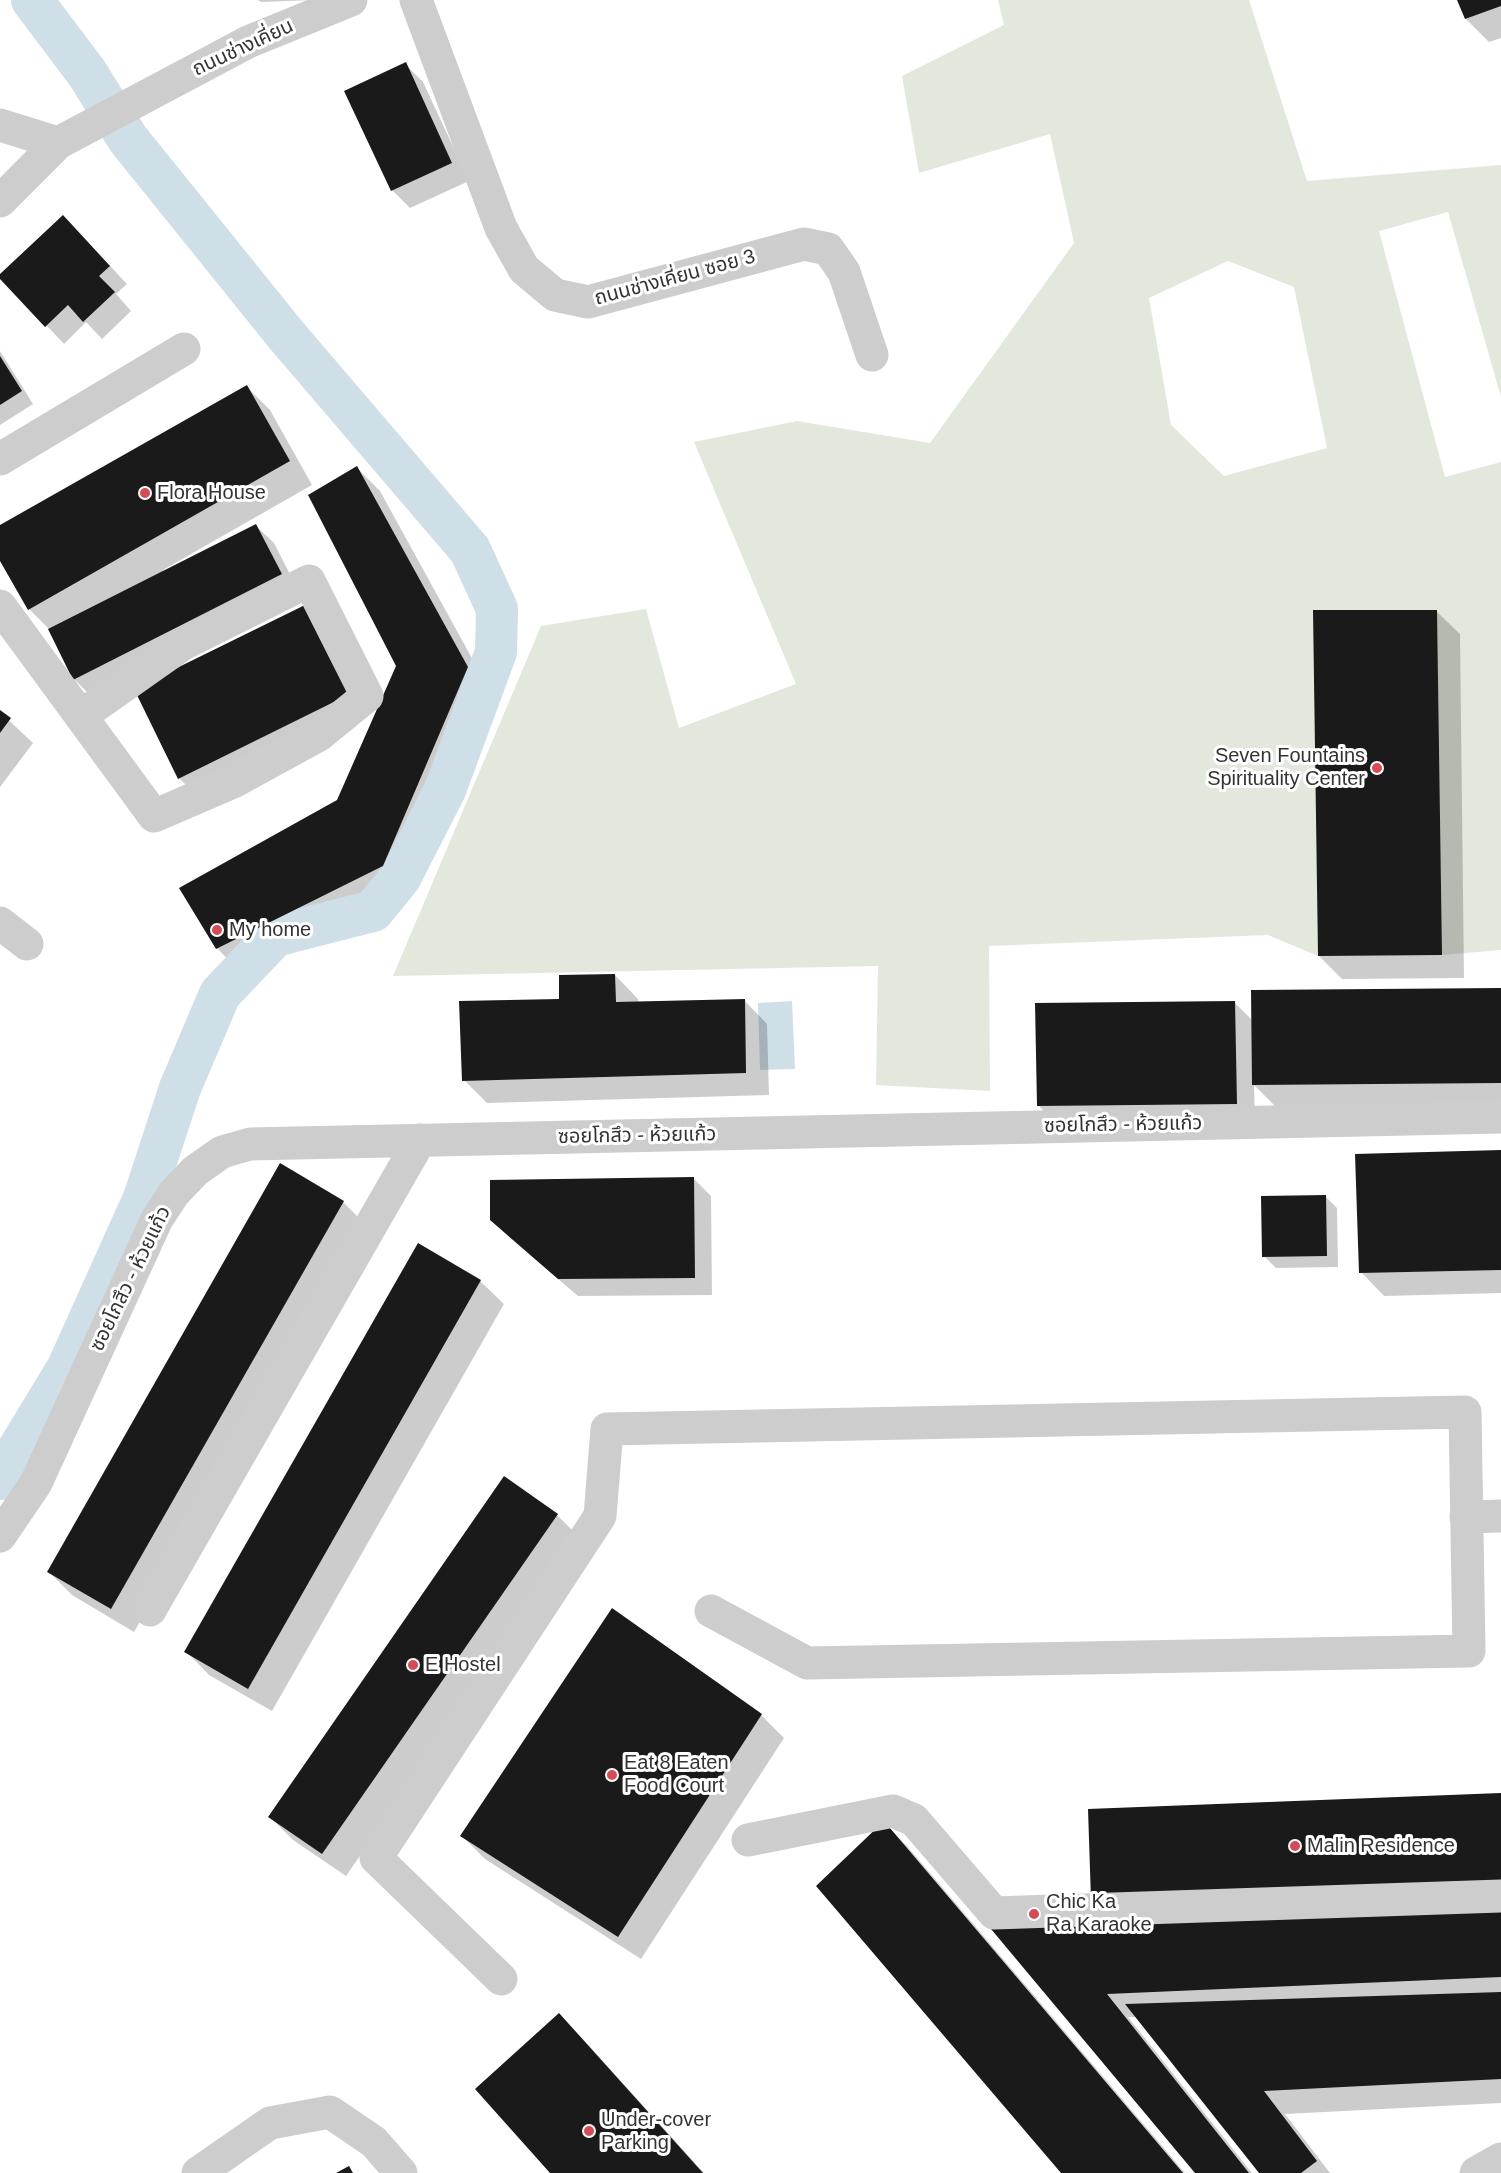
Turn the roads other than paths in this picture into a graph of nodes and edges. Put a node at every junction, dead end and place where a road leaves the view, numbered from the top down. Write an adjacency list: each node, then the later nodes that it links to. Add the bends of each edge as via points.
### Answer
1 (351, 0): 4 (street, ถนนช่างเคี่ยน, via 248,42)
2 (416, 0): 7 (street, ถนนช่างเคี่ยน ซอย 3, via 501,228 525,269 555,295 588,302 804,244 828,249 844,272)
3 (0, 125): 4 (street)
4 (58, 143): 5 (street)
5 (0, 201)
6 (184, 349): 8 (street)
7 (872, 355)
8 (0, 459)
9 (0, 606): 10 (street)
10 (81, 716): 10 (street, via 183,644 309,581 367,696 319,735 235,781 154,816)
11 (0, 923): 12 (street)
12 (27, 944)
13 (1501, 1117): 14 (street, ซอยโกสึว - ห้วยแก้ว)
14 (420, 1140): 17 (street, ซอยโกสึว - ห้วยแก้ว, via 250,1144 222,1152 195,1171 174,1193 158,1219 36,1483); 18 (street)
15 (1501, 1516): 16 (street)
16 (1466, 1517): 19 (street, via 1469,1651 807,1664); 22 (street, via 1465,1412 607,1429 600,1516 376,1857)
17 (0, 1536)
18 (150, 1610)
19 (711, 1611)
20 (748, 1840): 21 (street, via 893,1811 914,1820 994,1913)
21 (1501, 1896)
22 (501, 1979)
23 (1501, 2159): 26 (street)
24 (198, 2173): 25 (street, via 270,2123 330,2112 374,2142)
25 (400, 2173)
26 (1476, 2173)

